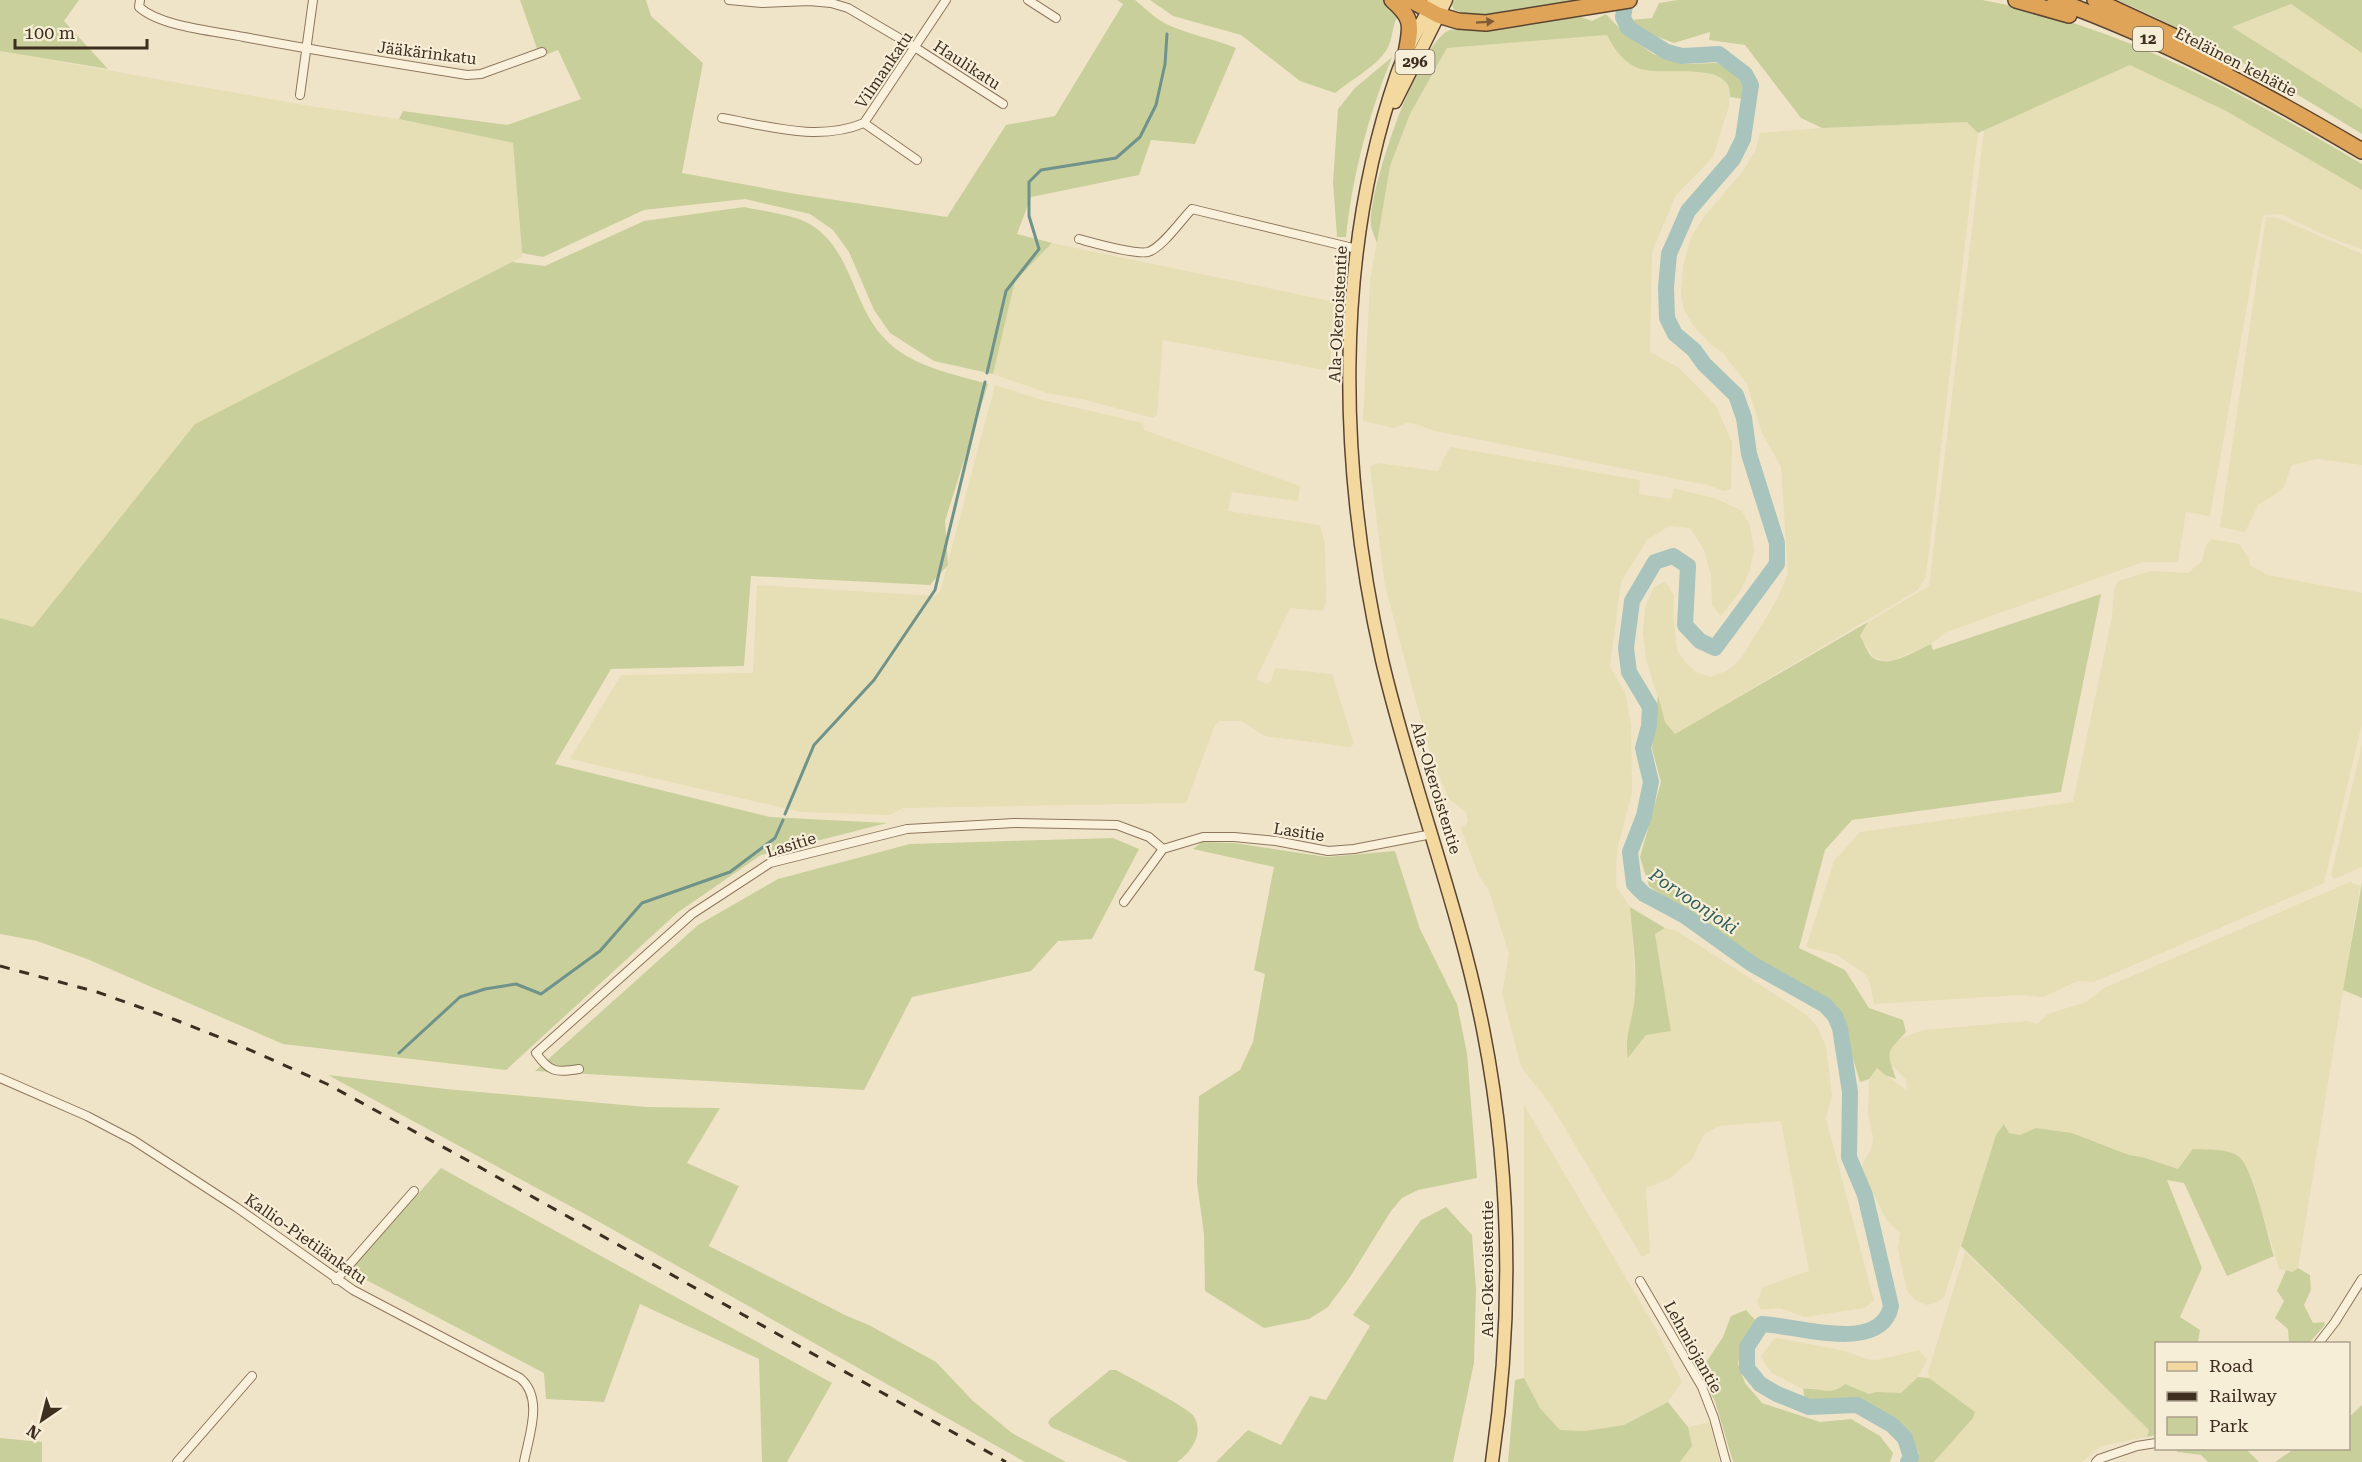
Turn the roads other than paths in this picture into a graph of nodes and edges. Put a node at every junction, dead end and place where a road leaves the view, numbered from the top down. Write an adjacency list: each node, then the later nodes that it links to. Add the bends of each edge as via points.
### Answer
1 (140, 0): 17 (street, Jääkärinkatu, via 140,7 148,15 184,26)
2 (313, 0): 17 (street)
3 (729, 0): 16 (street, Haulikatu, via 831,3 848,8)
4 (946, 0): 16 (street, Vilmankatu)
5 (1028, 0): 15 (street)
6 (1392, 0): 19 (highway, via 1406,13 1411,26)
7 (1410, 0): 14 (highway)
8 (1446, 0): 14 (main road, Ala-Okeroistentie / 296)
9 (1629, 0): 14 (highway, one-way to 9, via 1458,21 1486,22)
10 (2016, 0): 20 (highway, via 2107,27)
11 (2055, 0): 20 (highway, Eteläinen kehätie / 12)
12 (2076, 0): 20 (highway, Eteläinen kehätie / 12, via 2170,39)
13 (2095, 0): 20 (highway, via 2175,37)
14 (1433, 9): 19 (main road, Ala-Okeroistentie / 296); 25 (main road, Ala-Okeroistentie / 296)
15 (1056, 18)
16 (916, 48): 22 (street, Haulikatu); 24 (street, Vilmankatu)
17 (306, 49): 18 (street, Jääkärinkatu, via 467,75 481,74); 21 (street)
18 (542, 52)
19 (1407, 53): 25 (main road, Ala-Okeroistentie / 296)
20 (2241, 78): 26 (highway, Eteläinen kehätie / 12); 27 (highway, Eteläinen kehätie / 12)
21 (300, 95)
22 (1003, 104)
23 (722, 118): 24 (street, Vilmankatu, via 820,133 847,130)
24 (864, 123): 28 (street)
25 (1383, 124): 30 (main road, Ala-Okeroistentie, via 1365,192)
26 (2362, 143)
27 (2362, 151)
28 (917, 159)
29 (1079, 239): 30 (street, via 1148,252 1192,209)
30 (1357, 249): 31 (main road, Ala-Okeroistentie, via 1352,428 1365,568 1383,661)
31 (1432, 834): 32 (street, Lasitie, via 1354,849 1328,850 1234,837 1203,837); 45 (main road, Ala-Okeroistentie, via 1473,982 1499,1141 1506,1298)
32 (1163, 849): 33 (street); 34 (street, Lasitie, via 1149,837 1117,825 1014,823 907,829 770,863 692,914 536,1053 545,1067 561,1072)
33 (1124, 902)
34 (579, 1069)
35 (0, 1078): 38 (street, Kallio-Pietilänkatu, via 87,1116 160,1156)
36 (414, 1191): 38 (street)
37 (2362, 1279): 40 (street)
38 (336, 1280): 44 (street, Kallio-Pietilänkatu, via 527,1384 534,1401)
39 (1640, 1281): 46 (street, Lehmiojantie, via 1702,1387)
40 (2320, 1342)
41 (252, 1376): 43 (street)
42 (2155, 1443): 47 (street)
43 (177, 1462)
44 (524, 1462)
45 (1492, 1462)
46 (1726, 1462)
47 (2096, 1462)

